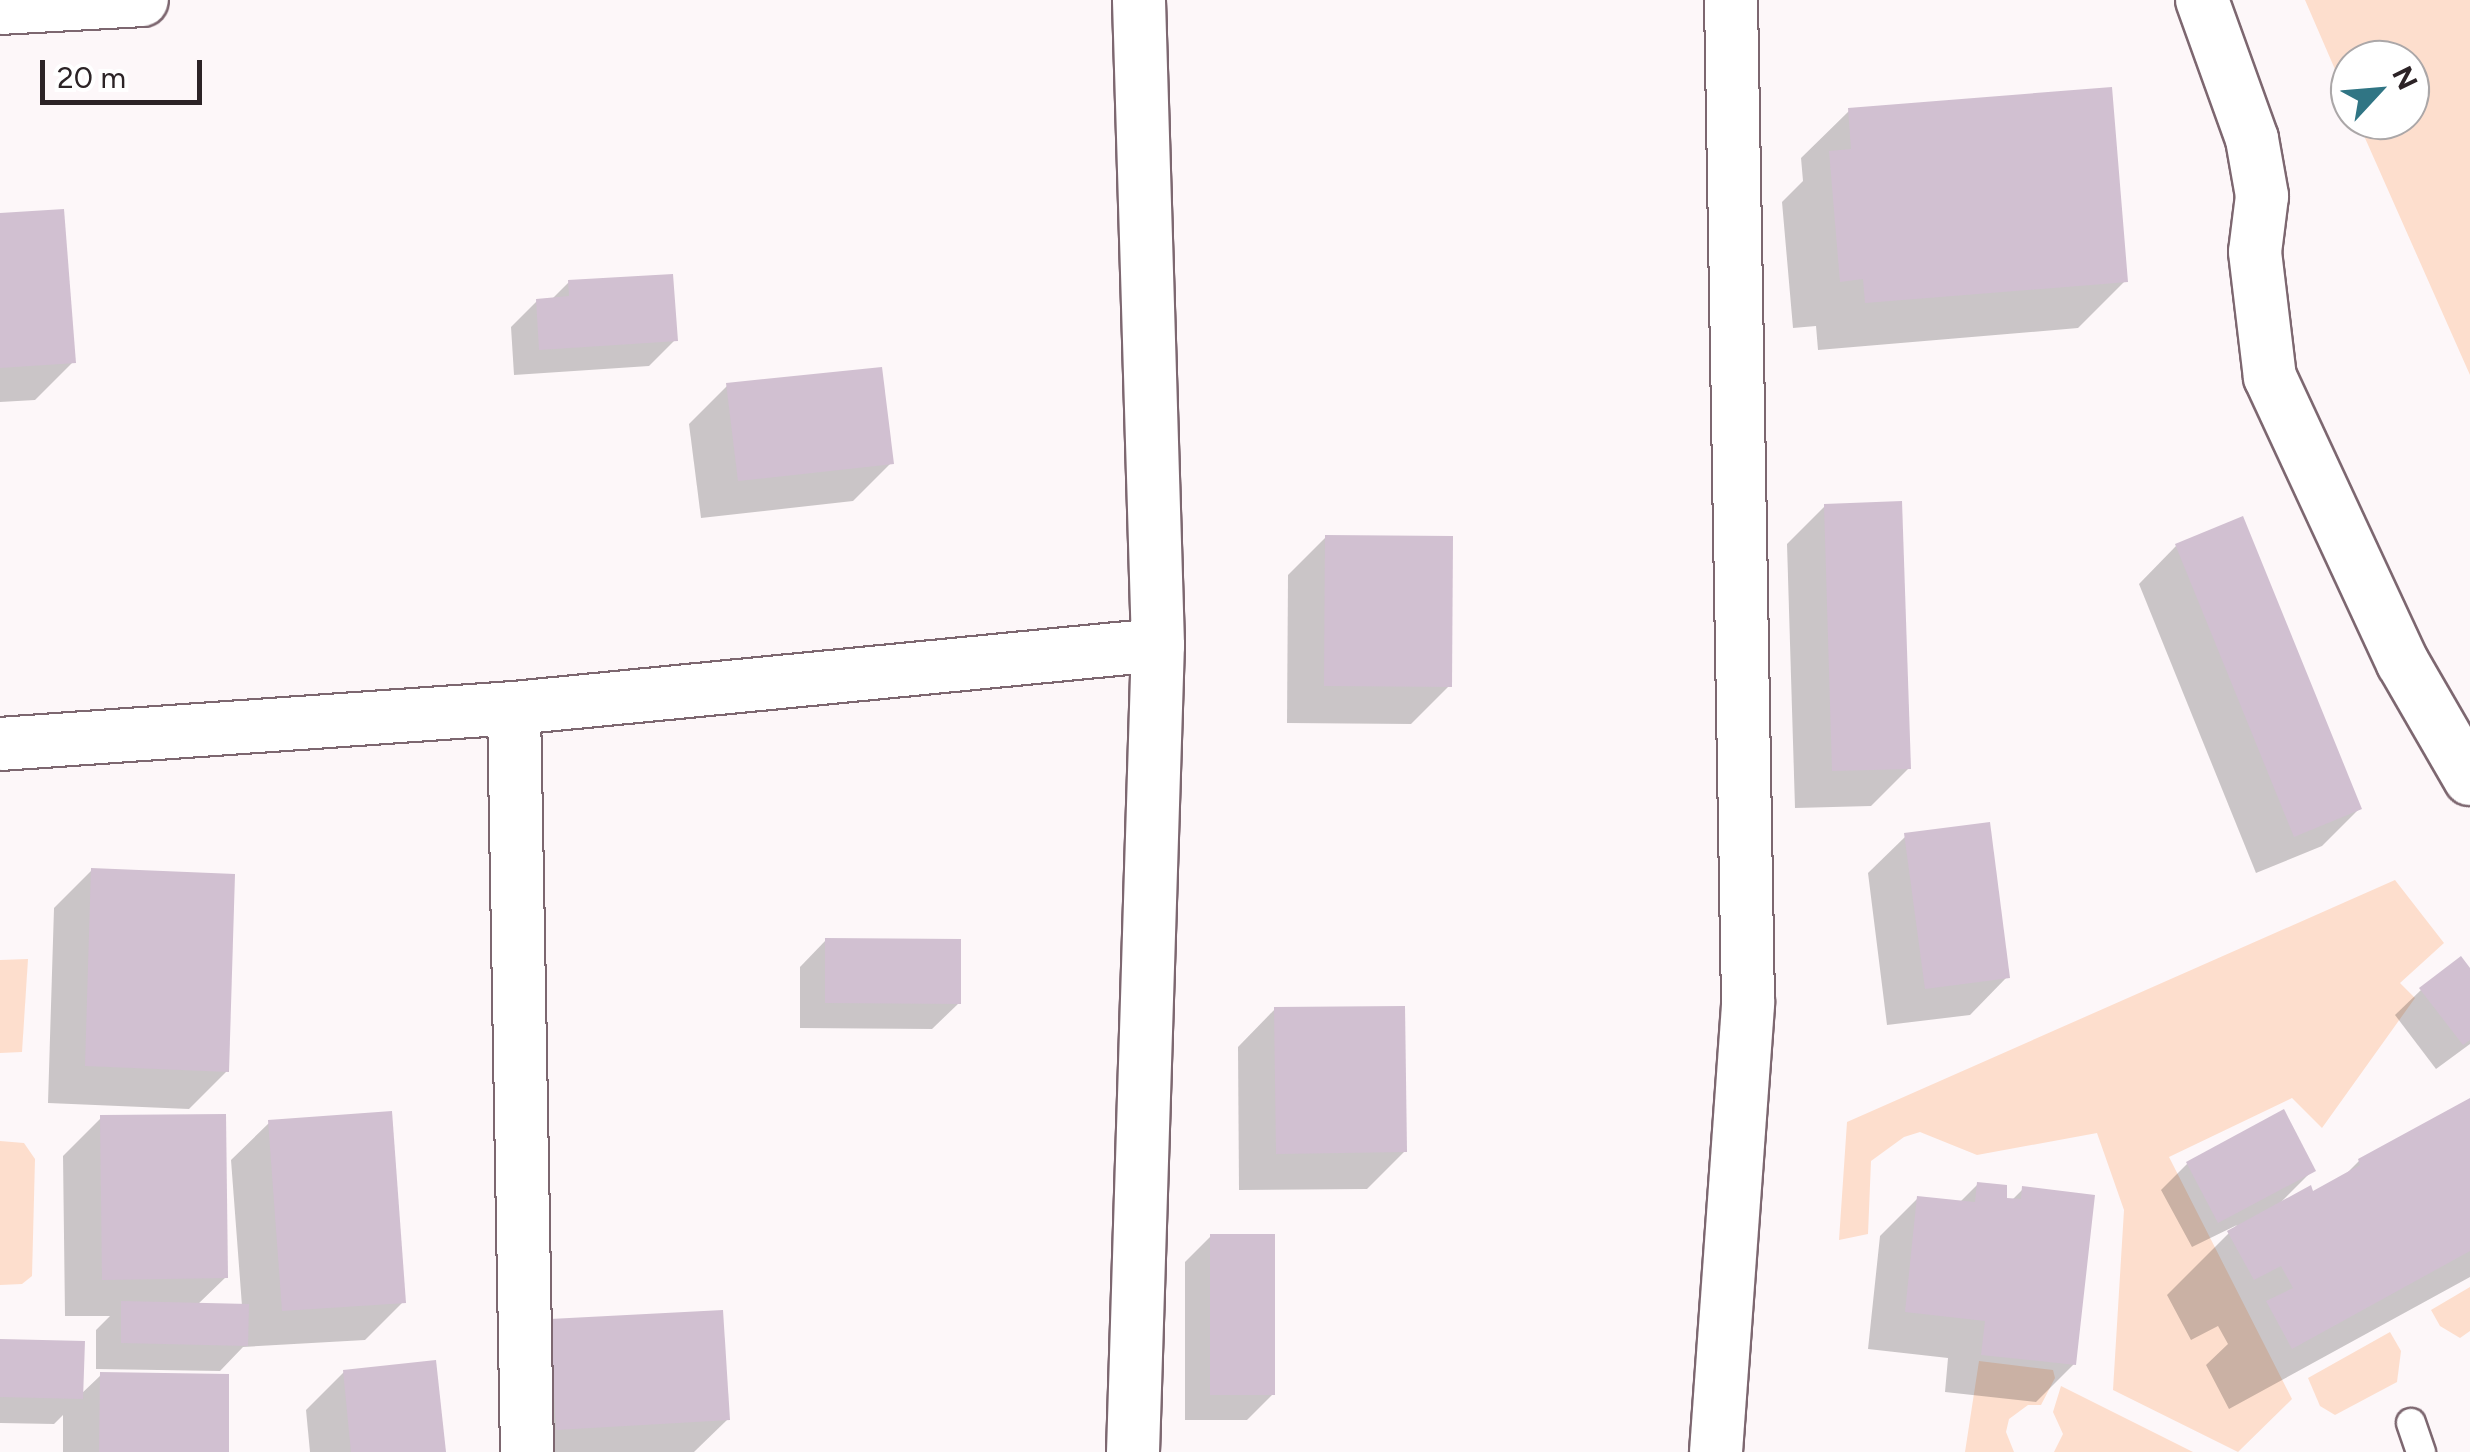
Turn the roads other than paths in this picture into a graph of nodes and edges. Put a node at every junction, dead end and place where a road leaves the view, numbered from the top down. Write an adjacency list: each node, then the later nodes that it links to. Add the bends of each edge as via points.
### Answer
1 (142, 0): 5 (street)
2 (1140, 0): 6 (street)
3 (1731, 0): 13 (street, via 1748,1003)
4 (2202, 0): 9 (street, via 2252,138 2262,196 2255,252 2270,377 2404,662)
5 (0, 8)
6 (1158, 645): 7 (street); 12 (street)
7 (514, 708): 8 (street); 11 (street)
8 (0, 744)
9 (2470, 779)
10 (2411, 1424): 14 (lane)
11 (526, 1452)
12 (1133, 1452)
13 (1716, 1452)
14 (2421, 1452)

